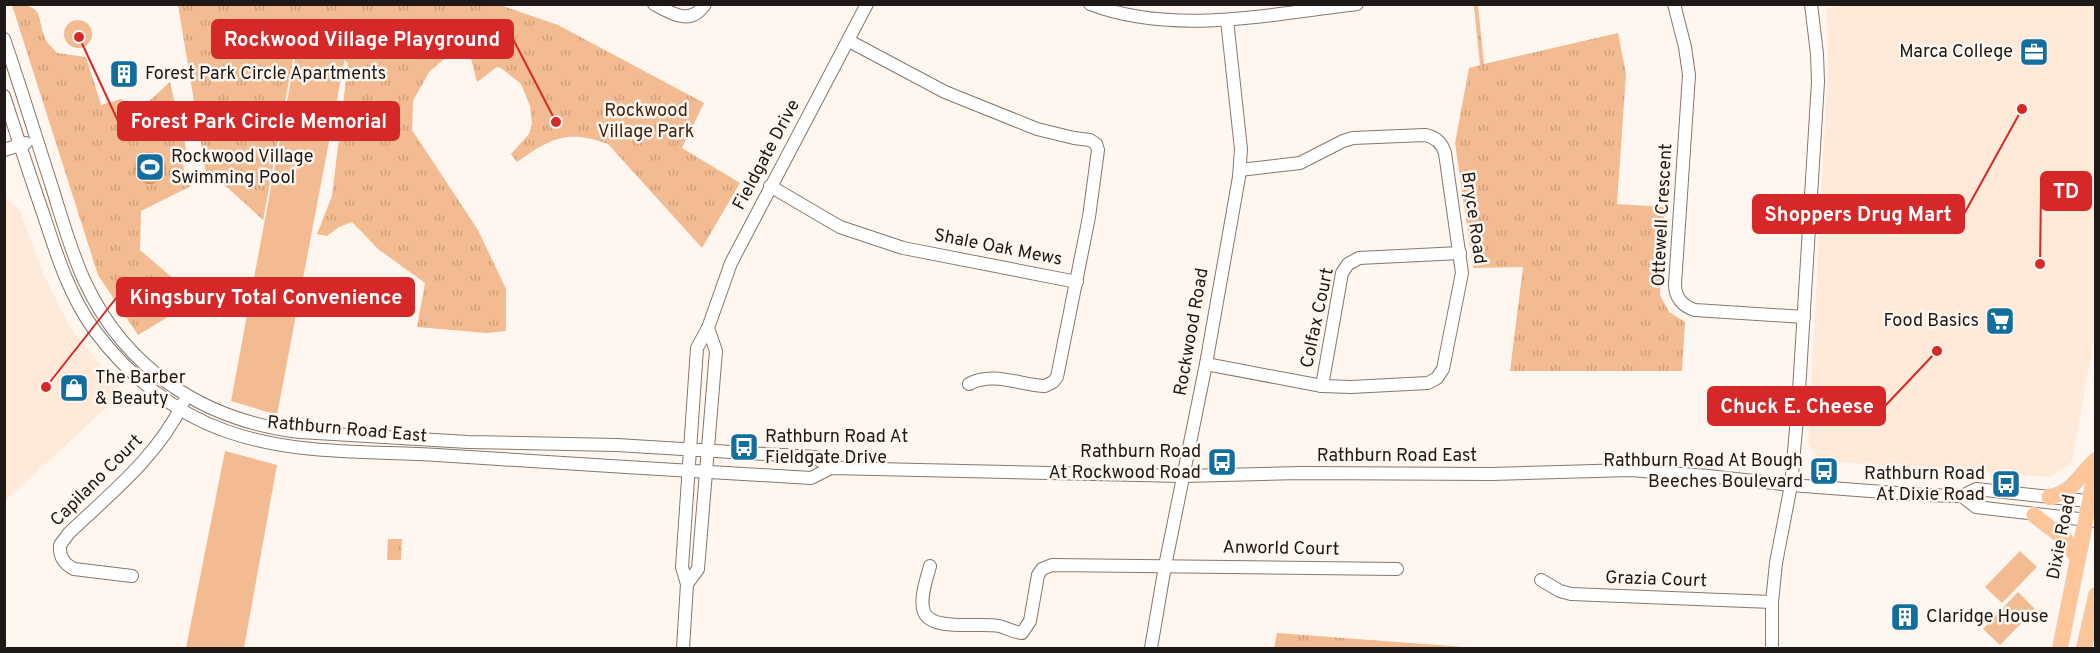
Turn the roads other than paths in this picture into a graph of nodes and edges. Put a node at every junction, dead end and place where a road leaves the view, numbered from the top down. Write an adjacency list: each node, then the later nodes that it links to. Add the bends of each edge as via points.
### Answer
1 (654, 4): 2 (street, via 686,17 697,14)
2 (705, 4)
3 (867, 4): 10 (street, Fieldgate Drive)
4 (1090, 4): 8 (street, via 1118,14 1168,20)
5 (1357, 4): 8 (street)
6 (1674, 4): 21 (street, Ottewell Crescent, via 1689,75 1676,295 1685,306 1695,310)
7 (1811, 4): 21 (street, via 1818,82)
8 (1227, 20): 17 (street, Rockwood Road)
9 (4, 39): 12 (street, Rathburn Road East)
10 (849, 41): 18 (street, Fieldgate Drive); 20 (street, Shale Oak Mews, via 945,92 1018,122 1094,141 1099,156)
11 (4, 96): 13 (street, Rathburn Road East)
12 (32, 125): 13 (street); 14 (street, Rathburn Road East)
13 (10, 133): 15 (street, Rathburn Road East)
14 (37, 139): 15 (street); 26 (street, Rathburn Road East, via 76,261 93,298 134,353)
15 (20, 144): 16 (street); 27 (street, Rathburn Road East, via 63,273 81,309 119,360 149,388)
16 (4, 150)
17 (1240, 170): 19 (street, Bryce Road, via 1300,163 1353,138 1430,136 1441,143 1445,153); 23 (street, Rockwood Road)
18 (770, 186): 20 (street, Shale Oak Mews, via 840,227 883,242); 22 (street, Fieldgate Drive, via 730,262)
19 (1460, 253): 25 (street, Colfax Court, via 1359,258 1348,264 1342,273); 25 (street, Bryce Road, via 1462,278 1443,369 1437,378 1426,383)
20 (1077, 282): 24 (street, via 1053,382 1043,386 990,379)
21 (1804, 317): 36 (street)
22 (708, 328): 28 (street, Fieldgate Drive, via 697,348); 29 (street, Fieldgate Drive, via 716,351)
23 (1206, 364): 25 (street, Bryce Road); 35 (street, Rockwood Road)
24 (969, 384)
25 (1322, 386)
26 (186, 396): 27 (street, Capilano Court); 28 (street, Rathburn Road East, via 241,421 277,430 468,442)
27 (180, 409): 33 (street, Rathburn Road East, via 224,430 284,445); 46 (street, Capilano Court, via 153,451 60,545 62,558 74,569)
28 (690, 448): 29 (street, Rathburn Road East); 33 (street, Fieldgate Drive)
29 (708, 449): 31 (street, Rathburn Road East, via 815,457); 34 (street, Fieldgate Drive)
30 (2096, 460): 38 (main road, via 2066,492)
31 (831, 468): 34 (street, Rathburn Road East, via 811,478); 35 (street, Rathburn Road East)
32 (2096, 469): 39 (main road, Dixie Road)
33 (688, 471): 34 (street, Rathburn Road East); 48 (street, Fieldgate Drive, via 682,567)
34 (706, 472): 48 (street, Fieldgate Drive, via 698,569)
35 (1183, 476): 36 (street, Rathburn Road East, via 1630,470); 44 (street, Rockwood Road)
36 (1791, 485): 37 (street, Rathburn Road East); 50 (street, via 1780,531)
37 (1962, 496): 38 (street, Rathburn Road East, via 1976,489); 40 (street, Rathburn Road East, via 1976,507)
38 (2049, 496): 39 (street, Rathburn Road East)
39 (2092, 502): 41 (main road, Dixie Road)
40 (2034, 515): 41 (street, Rathburn Road East); 42 (main road, via 2065,539)
41 (2090, 520): 42 (main road, Dixie Road)
42 (2078, 559): 54 (main road, Dixie Road)
43 (930, 566): 44 (street, Anworld Court, via 923,605 930,620 999,626 1022,633 1030,621 1038,575 1047,566)
44 (1165, 567): 45 (street, Anworld Court); 52 (street, Rockwood Road)
45 (1397, 569)
46 (132, 576)
47 (1541, 580): 50 (street, Grazia Court, via 1571,594)
48 (687, 584): 51 (street, Fieldgate Drive)
49 (2096, 595): 55 (main road)
50 (1772, 602): 53 (street)
51 (683, 648)
52 (1151, 648)
53 (1772, 648)
54 (2060, 648)
55 (2084, 648)

